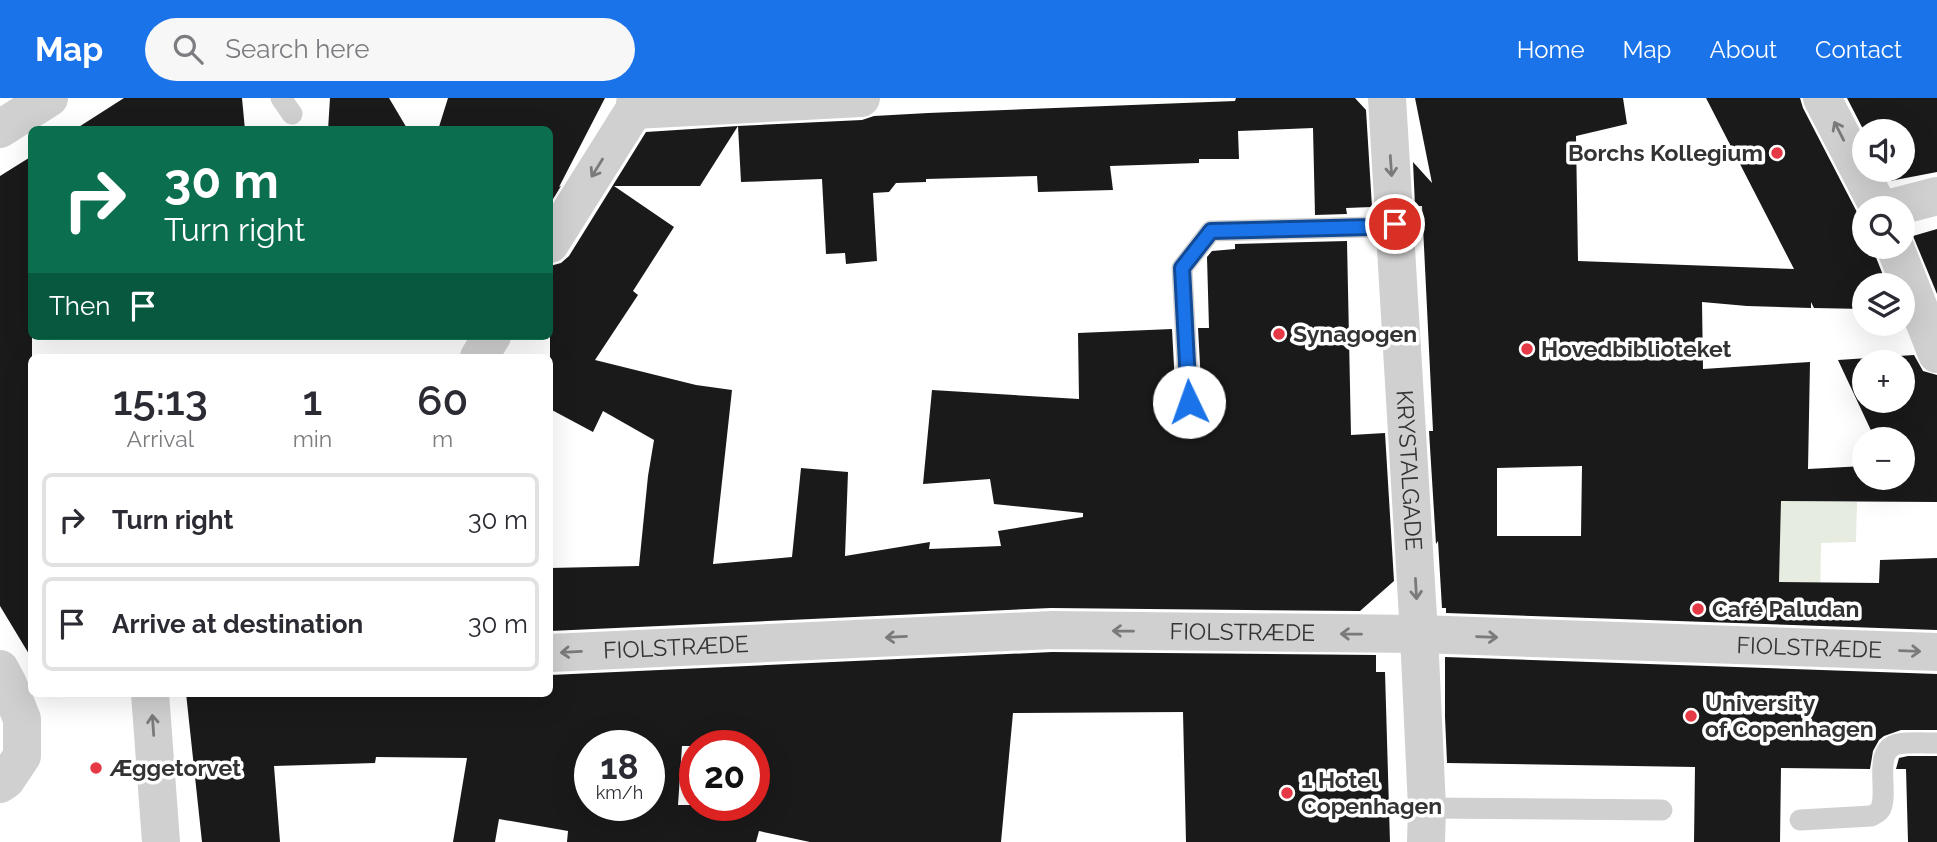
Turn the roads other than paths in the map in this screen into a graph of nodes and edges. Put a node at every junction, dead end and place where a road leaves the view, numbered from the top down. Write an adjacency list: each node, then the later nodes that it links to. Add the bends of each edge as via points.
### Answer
1 (49, 98): 6 (street)
2 (861, 98): 5 (street)
3 (1387, 98): 10 (street, KRYSTALGADE, one-way to 10)
4 (1822, 98): 7 (street, one-way to 4)
5 (635, 104): 11 (street, one-way to 11)
6 (0, 129)
7 (1873, 196)
8 (1937, 196): 9 (street)
9 (1915, 202)
10 (1395, 224): 14 (lane, via 1211,231 1182,268); 15 (street, KRYSTALGADE, one-way to 15)
11 (553, 239)
12 (1900, 259): 13 (street)
13 (1937, 354)
14 (1189, 402)
15 (1419, 634): 16 (street, FIOLSTRÆDE, one-way to 16); 17 (street, FIOLSTRÆDE, one-way to 17, via 1052,630); 24 (street, KRYSTALGADE)
16 (1937, 652)
17 (553, 653)
18 (13, 678): 21 (street, via 22,719 22,756)
19 (150, 697): 25 (street, one-way to 19)
20 (1937, 743): 23 (lane, via 1889,748 1879,812)
21 (0, 784)
22 (1662, 810): 24 (lane)
23 (1800, 820)
24 (1427, 825)
25 (161, 842)

